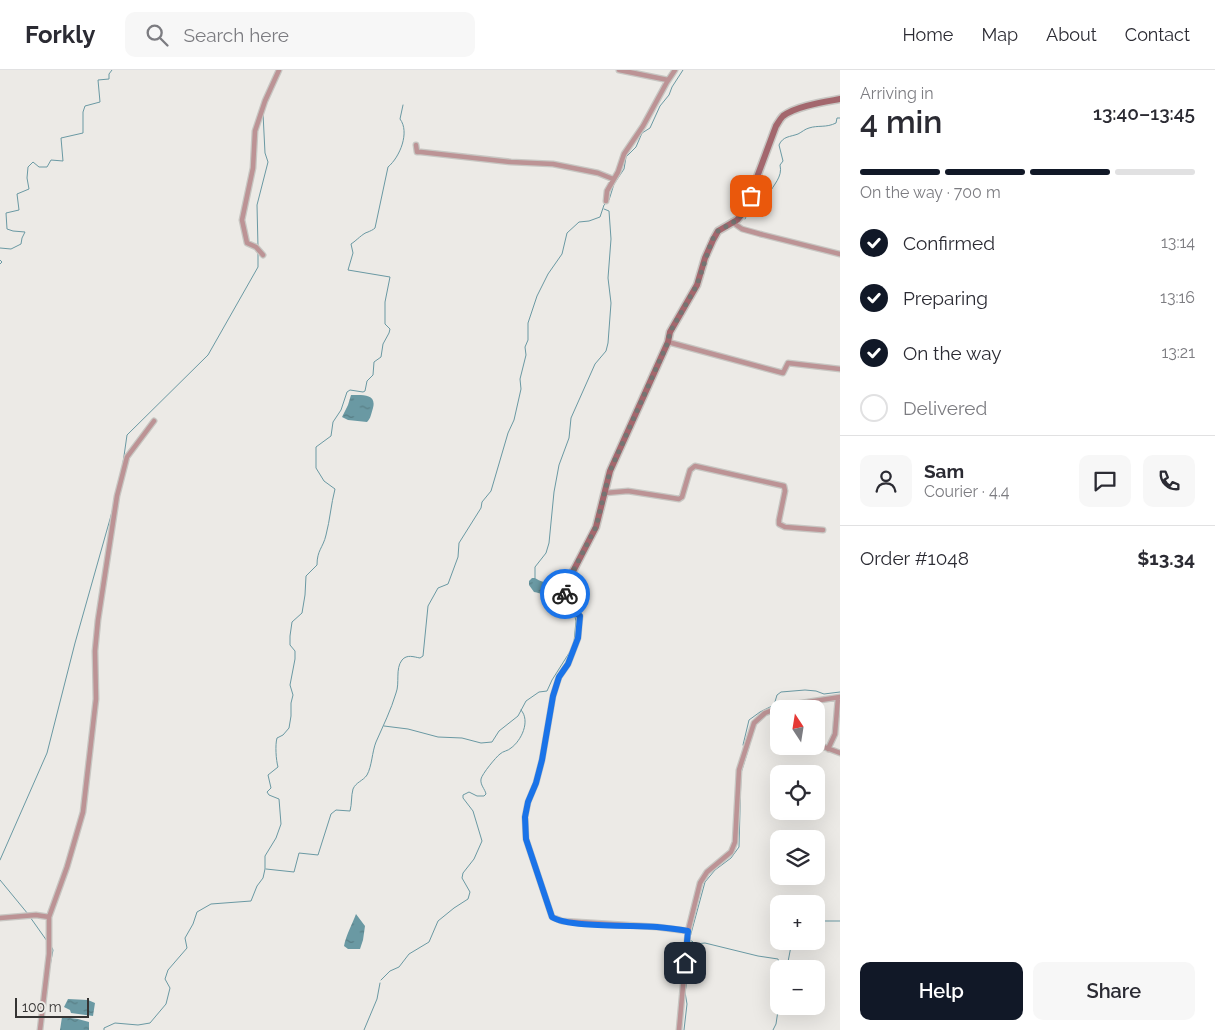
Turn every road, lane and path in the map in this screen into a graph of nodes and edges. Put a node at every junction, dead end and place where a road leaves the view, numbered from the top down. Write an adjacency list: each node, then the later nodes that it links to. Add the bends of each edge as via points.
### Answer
1 (279, 70): 11 (street, via 255,130 253,168 242,220 247,243)
2 (619, 70): 4 (street)
3 (675, 70): 4 (street)
4 (668, 80): 7 (street, via 624,154)
5 (840, 99): 9 (street, via 822,101 783,116 776,126 744,212)
6 (416, 145): 7 (street, via 418,152 552,164)
7 (613, 179): 8 (street)
8 (606, 201)
9 (732, 222): 10 (street, via 742,229); 12 (street, via 718,231 712,240 697,285 670,332)
10 (840, 254)
11 (263, 255)
12 (668, 342): 13 (street, via 782,373 788,363); 15 (street, via 610,471)
13 (840, 369)
14 (154, 421): 20 (street, via 127,456 117,496 98,620 96,699 83,812)
15 (605, 492): 16 (street, via 628,491 679,499 691,468 695,466 784,486 780,524); 17 (street, via 596,527)
16 (823, 530)
17 (567, 583): 22 (street, via 565,593 569,608 580,616 578,638 553,696 542,760 525,817 526,839 552,917 576,923)
18 (839, 697): 19 (street, via 835,734 826,748); 22 (street, via 783,706 765,713 754,723 739,770 735,842 731,852 702,877)
19 (840, 753)
20 (49, 917): 21 (street); 23 (street, via 49,954)
21 (0, 918)
22 (688, 931): 24 (street)
23 (40, 1030)
24 (680, 1030)

